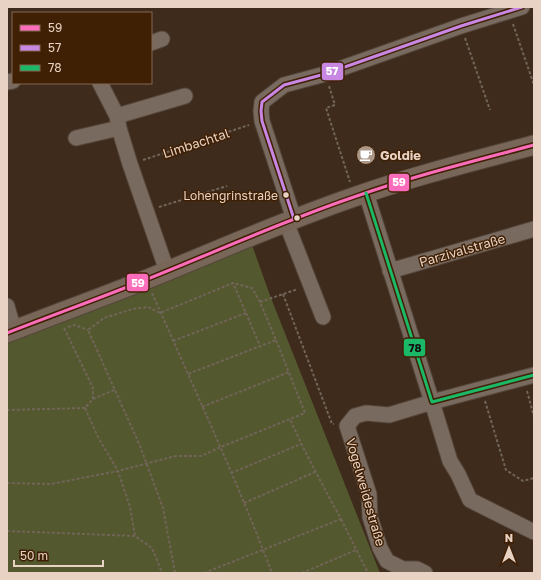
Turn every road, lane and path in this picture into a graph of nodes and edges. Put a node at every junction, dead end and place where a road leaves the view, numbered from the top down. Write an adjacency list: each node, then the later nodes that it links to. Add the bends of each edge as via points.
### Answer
1 (516, 9): 2 (street); 5 (path)
2 (461, 26): 3 (street); 7 (path)
3 (325, 74): 8 (street, via 284,86 262,102); 14 (path, via 336,105 326,108)
4 (100, 84): 9 (street)
5 (534, 86)
6 (185, 96): 9 (street)
7 (490, 110)
8 (262, 121): 12 (path, Limbachtal); 16 (street)
9 (118, 122): 10 (street); 12 (street)
10 (76, 138)
11 (534, 145): 14 (main road)
12 (130, 164): 15 (street)
13 (227, 186): 15 (path)
14 (360, 194): 16 (main road); 19 (street)
15 (146, 211): 18 (street)
16 (290, 220): 18 (main road); 22 (street)
17 (534, 229): 19 (street, Parzivalstraße)
18 (167, 271): 20 (main road)
19 (390, 271): 40 (street)
20 (146, 280): 26 (path); 30 (main road)
21 (233, 284): 24 (path, via 252,288); 26 (path); 27 (path)
22 (311, 284): 23 (path); 28 (street)
23 (283, 294): 24 (path); 46 (path, via 332,424)
24 (260, 302): 31 (path)
25 (7, 306): 30 (street)
26 (160, 313): 32 (path); 38 (path, via 148,307 133,309 104,318 88,330)
27 (246, 313): 32 (path); 33 (path)
28 (323, 317)
29 (64, 328): 39 (path, via 93,388)
30 (10, 332)
31 (276, 340): 33 (path); 34 (path)
32 (173, 341): 35 (path)
33 (260, 346): 35 (path)
34 (290, 372): 41 (path); 45 (path, via 305,413)
35 (188, 374): 41 (path)
36 (529, 376): 37 (street, Vogelweidestraße); 44 (path)
37 (482, 388): 40 (street, Vogelweidestraße); 53 (path, via 506,470 523,481)
38 (114, 390): 39 (path); 49 (path)
39 (93, 399): 42 (path)
40 (432, 402): 46 (street, Vogelweidestraße, via 389,415 366,413 355,416); 58 (street, via 450,461 470,500)
41 (202, 407): 48 (path)
42 (85, 408): 43 (path); 50 (path)
43 (7, 410)
44 (534, 417)
45 (290, 419): 47 (path); 48 (path)
46 (347, 426): 68 (street, Vogelweidestraße, via 369,494 370,518 380,548 387,561 403,569 417,569)
47 (301, 444): 51 (path); 52 (path)
48 (221, 447): 49 (path, via 201,456 176,456); 52 (path)
49 (146, 463): 50 (path); 63 (path, via 163,508)
50 (118, 471): 54 (path, via 51,484); 59 (path, via 130,507)
51 (315, 472): 55 (path); 56 (path)
52 (231, 473): 55 (path)
53 (534, 478)
54 (7, 483)
55 (244, 503): 60 (path)
56 (340, 519): 60 (path); 61 (path)
57 (7, 531): 59 (path)
58 (534, 532)
59 (134, 536): 62 (path, via 152,548)
60 (263, 550): 64 (path); 65 (path)
61 (356, 550): 66 (path); 67 (path)
62 (162, 573)
63 (175, 573)
64 (204, 573)
65 (272, 573)
66 (302, 573)
67 (368, 573)
68 (425, 573)

